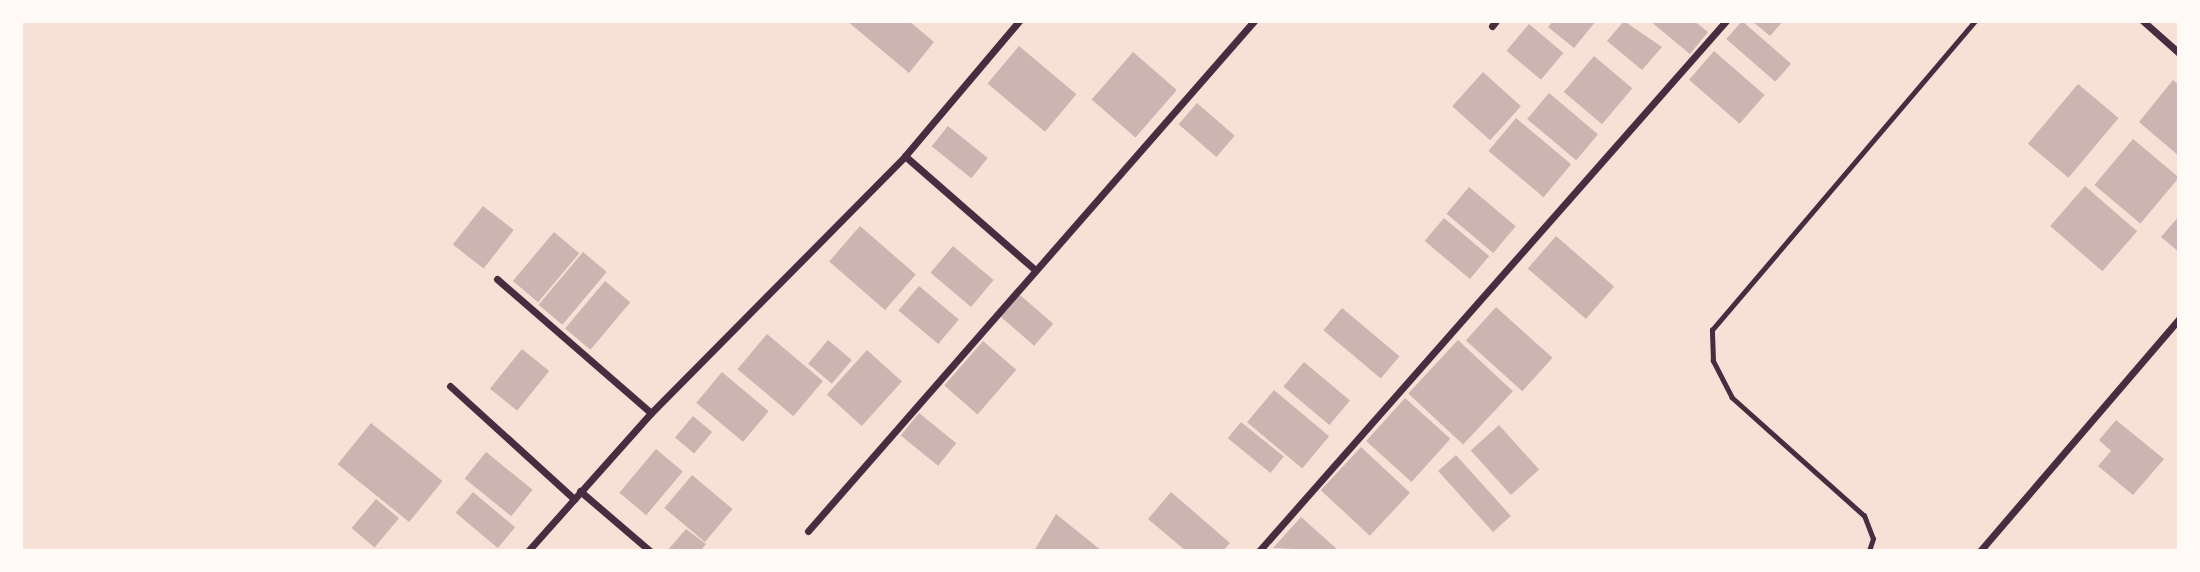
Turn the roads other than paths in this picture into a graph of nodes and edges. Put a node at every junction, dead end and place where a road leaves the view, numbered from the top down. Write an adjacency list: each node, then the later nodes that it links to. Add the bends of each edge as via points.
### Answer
1 (1019, 21): 6 (street)
2 (1254, 21): 7 (street)
3 (1726, 21): 17 (street)
4 (2143, 21): 5 (street)
5 (2179, 53)
6 (905, 156): 7 (street); 11 (street)
7 (1035, 270): 14 (street)
8 (497, 279): 11 (street)
9 (2179, 319): 18 (street)
10 (450, 386): 13 (street)
11 (651, 412): 12 (street)
12 (580, 491): 13 (street); 16 (street)
13 (574, 499): 15 (street)
14 (808, 531)
15 (528, 551)
16 (650, 551)
17 (1259, 551)
18 (1980, 551)

